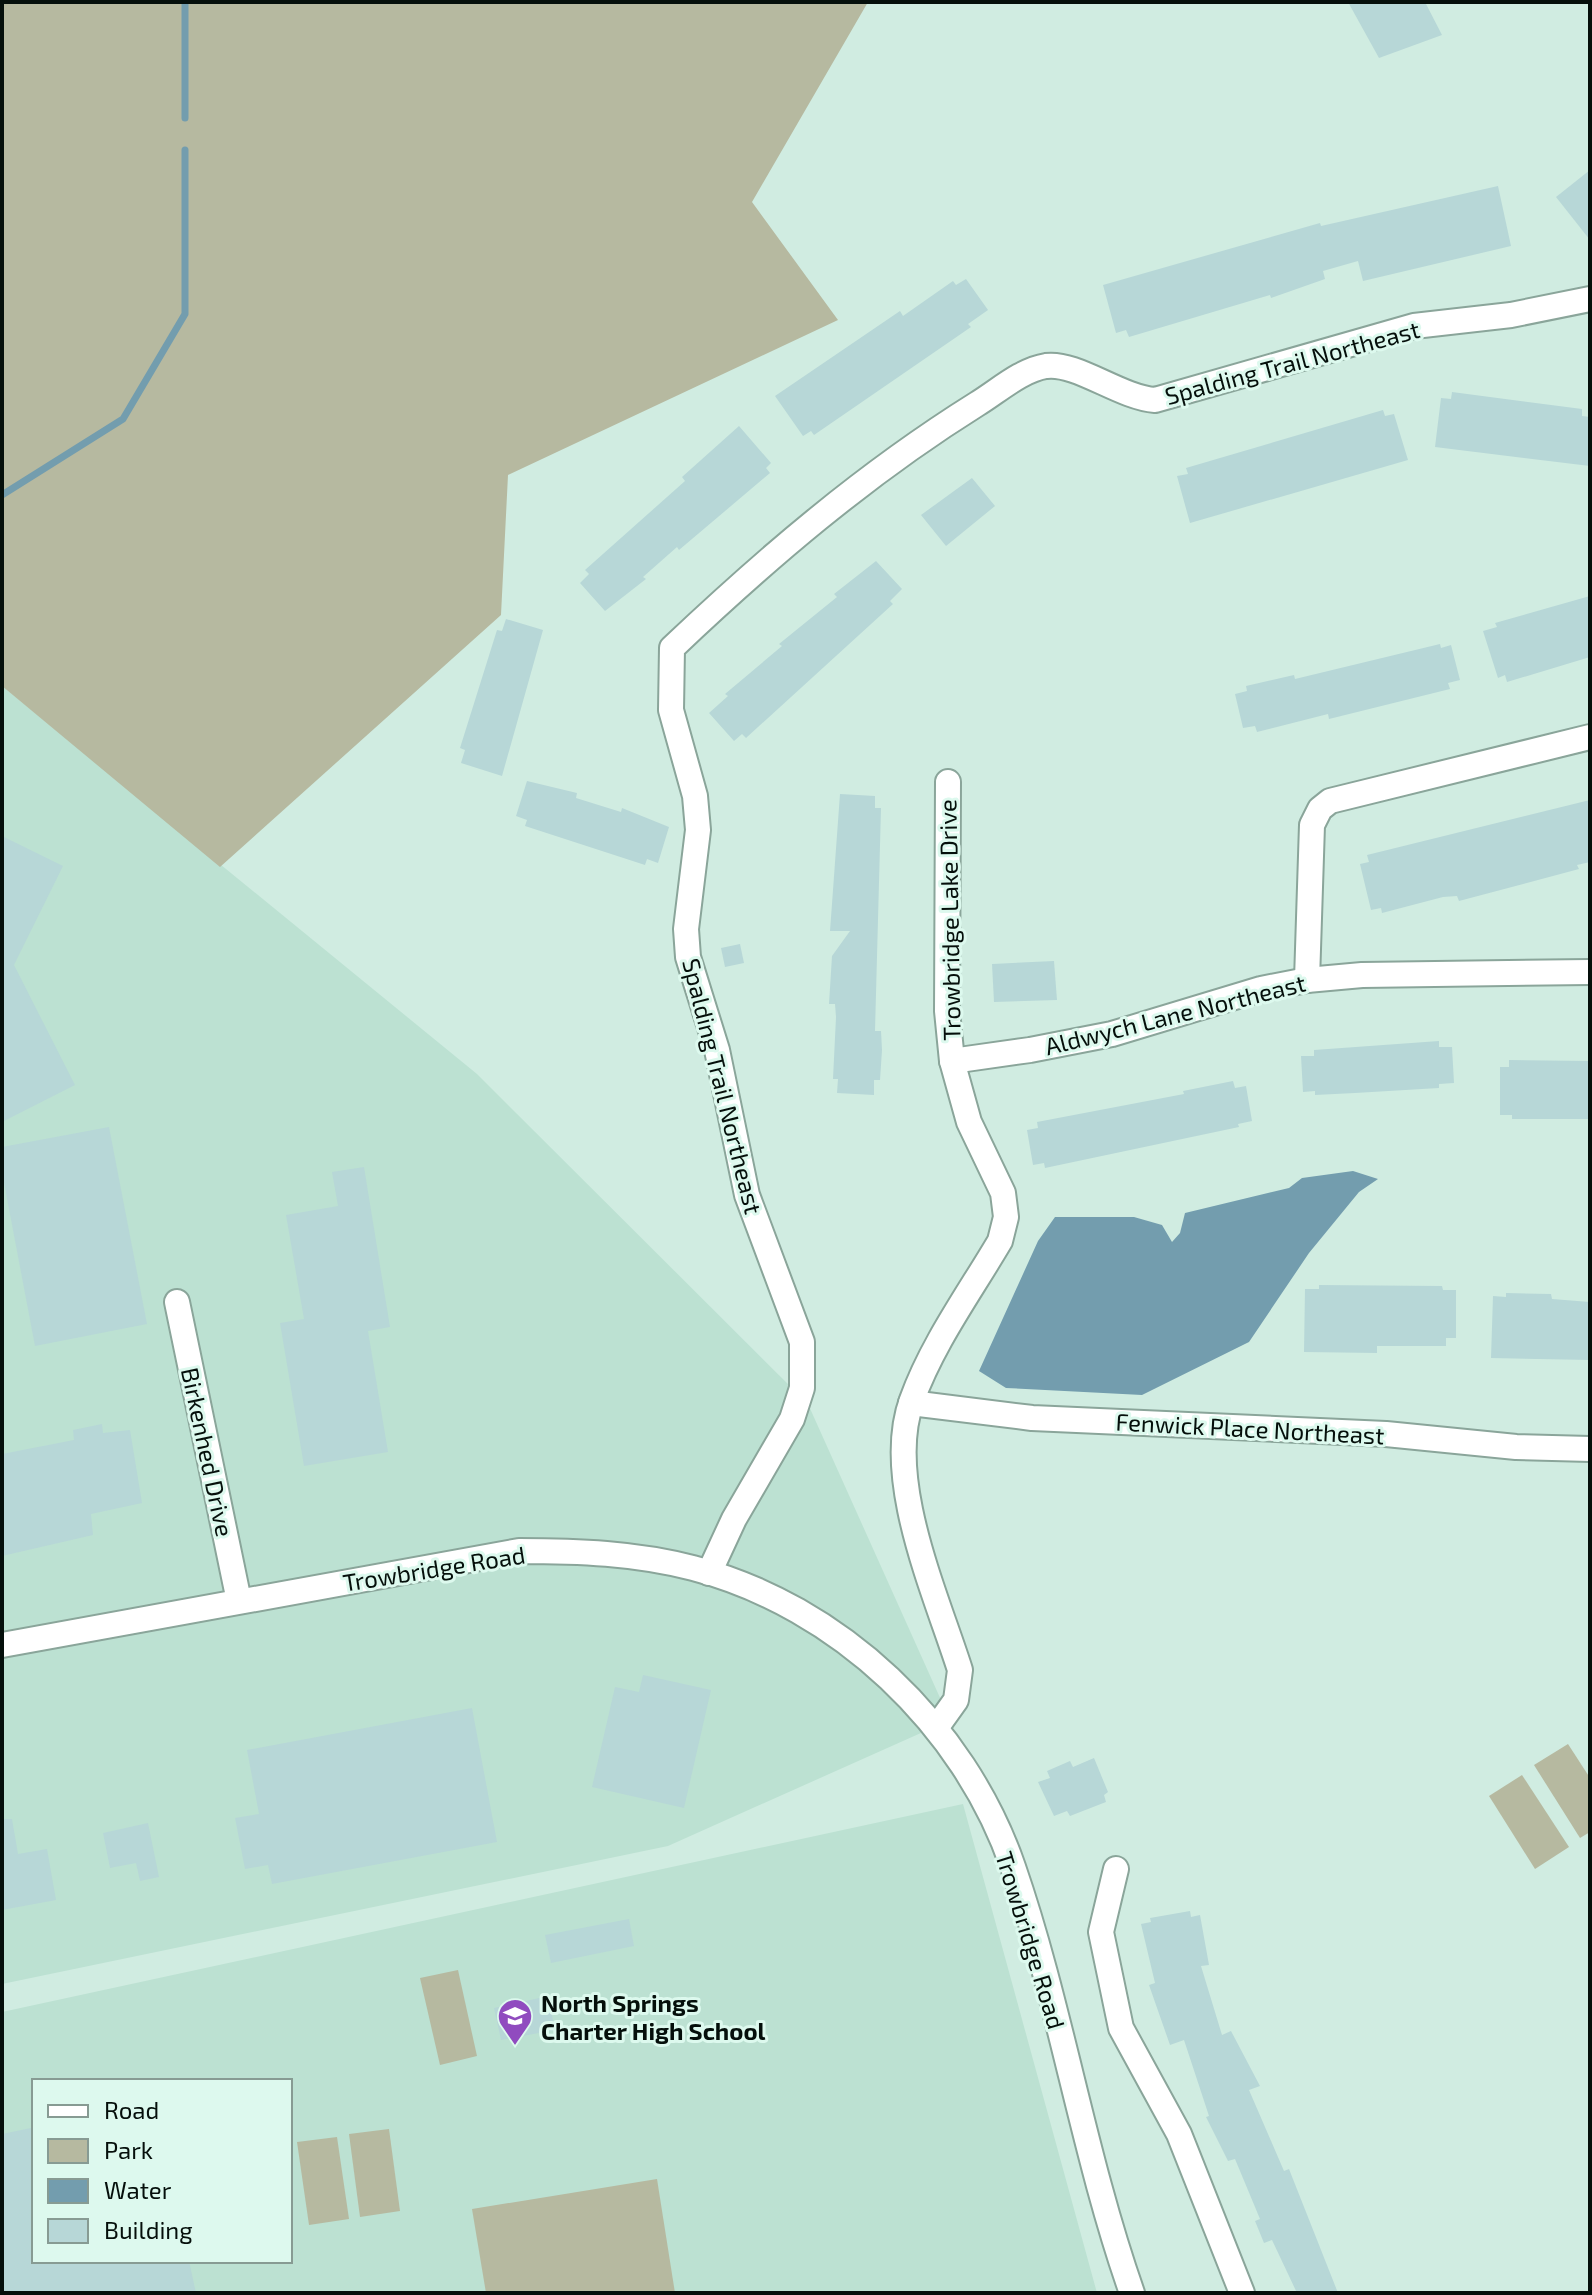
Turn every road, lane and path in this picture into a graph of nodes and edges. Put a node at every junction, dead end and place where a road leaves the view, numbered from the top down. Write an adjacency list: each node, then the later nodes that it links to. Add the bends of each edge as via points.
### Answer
1 (1590, 299): 10 (street, Spalding Trail Northeast, via 1414,326 1155,400 1135,398 1062,367 1033,369 844,496 755,569 672,648 671,710 695,796 698,830 686,929 688,957 717,1050 747,1195 802,1342 804,1367 792,1419)
2 (1590, 737): 5 (street, via 1330,801 1320,809 1312,825)
3 (948, 782): 6 (street, Trowbridge Lake Drive, via 947,1011)
4 (1590, 972): 5 (street, Aldwych Lane Northeast)
5 (1307, 980): 6 (street, Aldwych Lane Northeast, via 1112,1034)
6 (952, 1061): 8 (street, Trowbridge Lake Drive, via 969,1122 1003,1193 1006,1217 1000,1241)
7 (177, 1302): 11 (street, Birkenhed Drive)
8 (911, 1403): 9 (street, Fenwick Place Northeast, via 1032,1418); 13 (street, Trowbridge Lake Drive, via 902,1446 905,1492 960,1670 956,1700)
9 (1590, 1449)
10 (709, 1573): 11 (street, Trowbridge Road, via 604,1551 519,1551); 13 (street, Trowbridge Road, via 774,1599 831,1631 888,1676)
11 (239, 1601): 12 (street, Trowbridge Road)
12 (2, 1645)
13 (936, 1728): 15 (street, Trowbridge Road, via 979,1791 1013,1865)
14 (1116, 1869): 16 (street, via 1101,1932 1121,2028 1179,2134)
15 (1132, 2293)
16 (1242, 2293)

